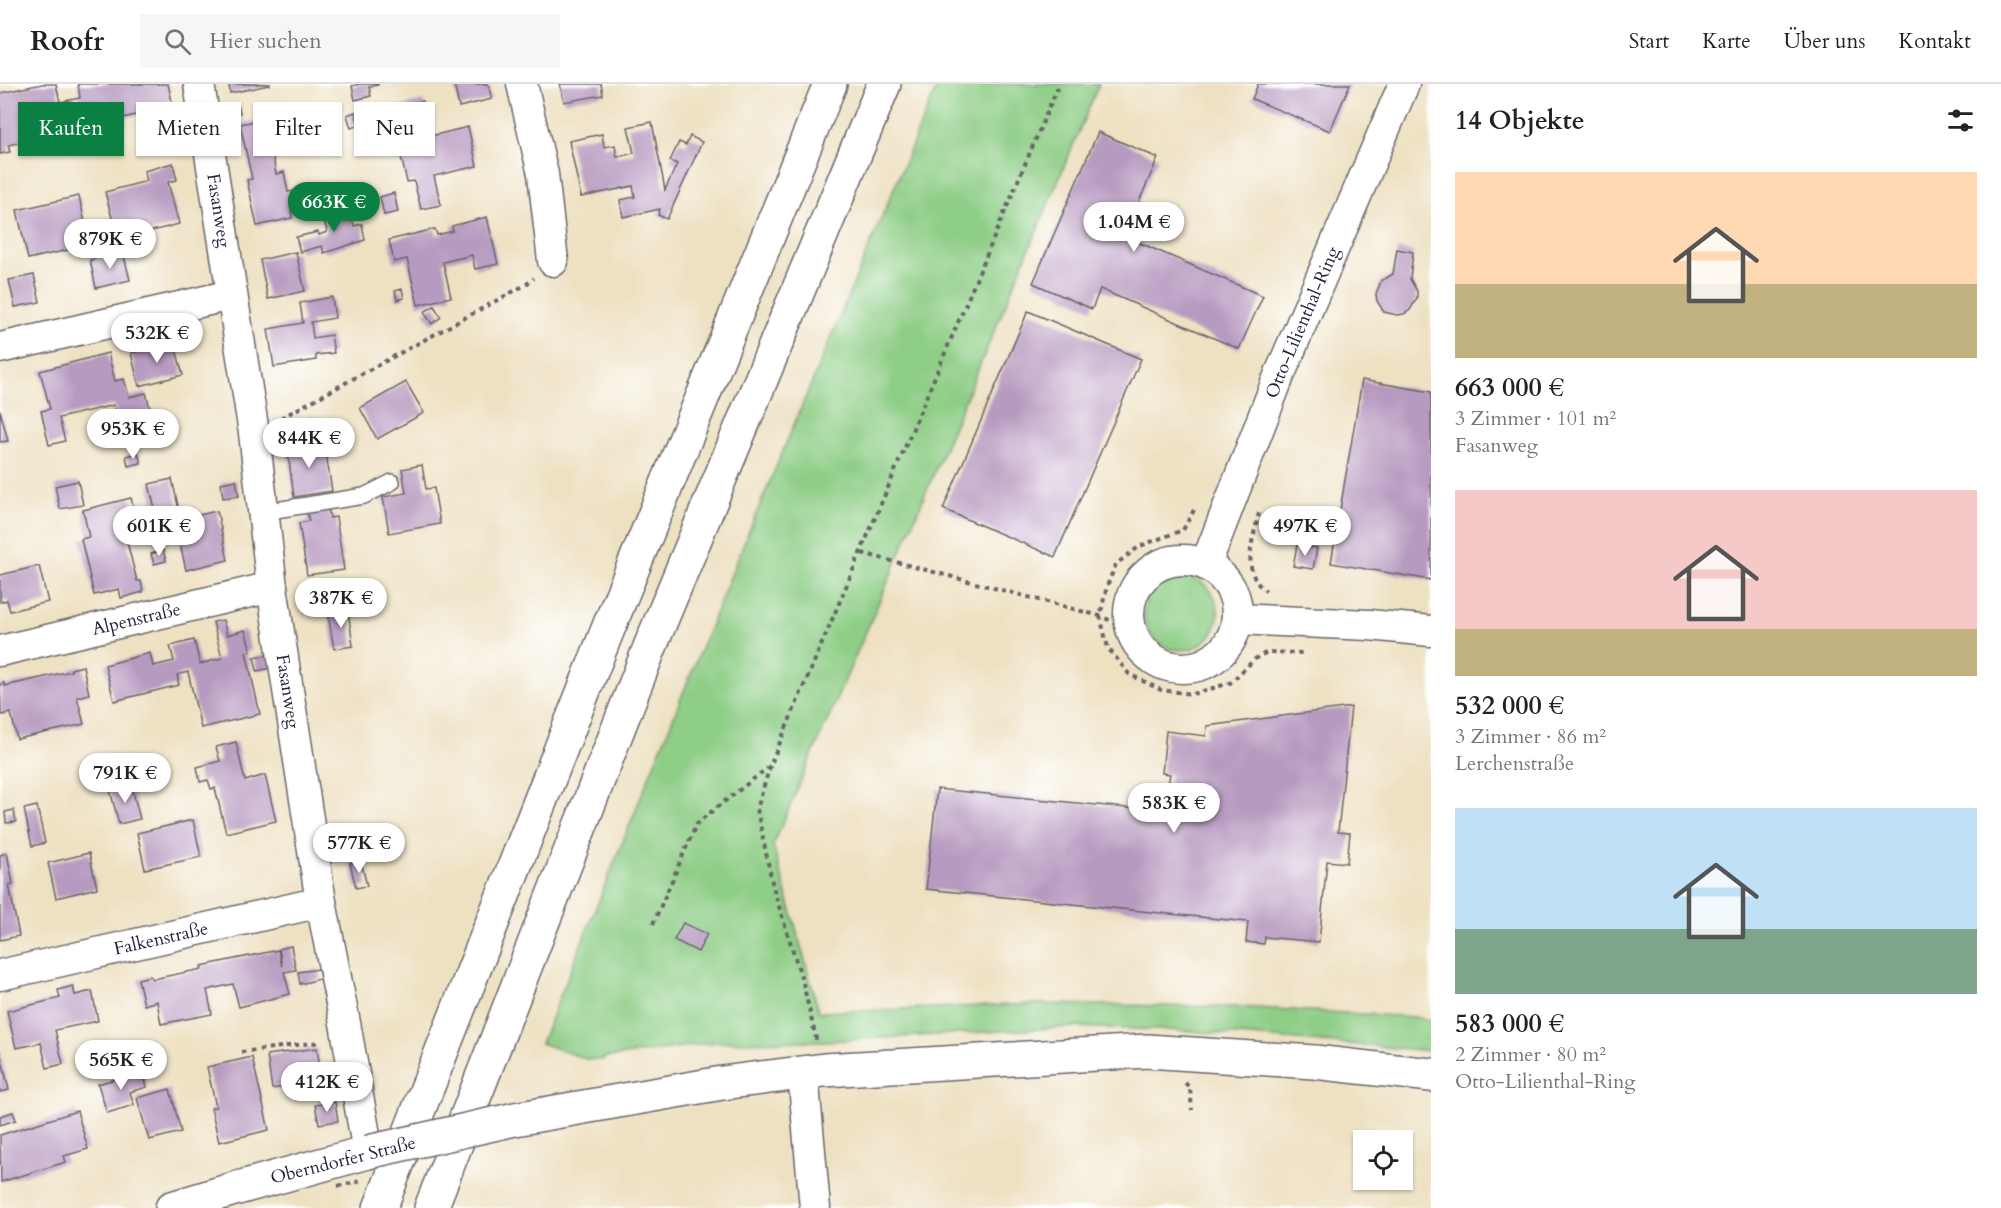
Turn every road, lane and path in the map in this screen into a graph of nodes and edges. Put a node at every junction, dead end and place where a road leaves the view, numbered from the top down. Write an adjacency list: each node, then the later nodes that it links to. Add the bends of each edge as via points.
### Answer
1 (199, 84): 8 (street, Fasanweg)
2 (522, 84): 7 (street, via 543,174)
3 (830, 84): 34 (main road, via 601,645)
4 (884, 84): 35 (main road, via 655,637)
5 (1059, 84): 14 (path)
6 (1404, 84): 15 (street, Otto-Lilienthal-Ring, via 1279,376)
7 (553, 261): 10 (path, via 526,284)
8 (231, 295): 9 (street); 10 (street, Fasanweg)
9 (0, 348)
10 (254, 433): 13 (street, Fasanweg)
11 (392, 482): 13 (lane, via 364,496)
12 (1260, 507): 17 (path, via 1250,566 1258,586)
13 (263, 512): 16 (street, Fasanweg)
14 (862, 553): 19 (path, via 1100,616); 22 (path)
15 (1206, 564): 18 (street, via 1230,587); 19 (street, via 1172,560 1141,578 1128,611)
16 (272, 587): 21 (street, Alpenstraße); 23 (street, Fasanweg)
17 (1268, 593)
18 (1237, 619): 19 (street, via 1224,650 1211,661 1179,669 1148,657); 20 (street)
19 (1130, 629)
20 (1431, 632)
21 (0, 651)
22 (770, 766): 24 (path, via 697,824); 28 (path, via 757,809 773,887 803,983)
23 (321, 902): 25 (street, Falkenstraße); 26 (street, Fasanweg)
24 (653, 924)
25 (0, 975)
26 (347, 1038): 27 (path); 32 (street, Fasanweg)
27 (241, 1052)
28 (813, 1072): 29 (main road, Oberndorfer Straße, via 1147,1051 1314,1062); 32 (main road, Oberndorfer Straße, bridge, via 680,1090); 36 (street)
29 (1431, 1075)
30 (1190, 1094): 31 (path)
31 (1192, 1110)
32 (360, 1146): 33 (main road, Oberndorfer Straße)
33 (172, 1208)
34 (380, 1208)
35 (431, 1208)
36 (815, 1208)

